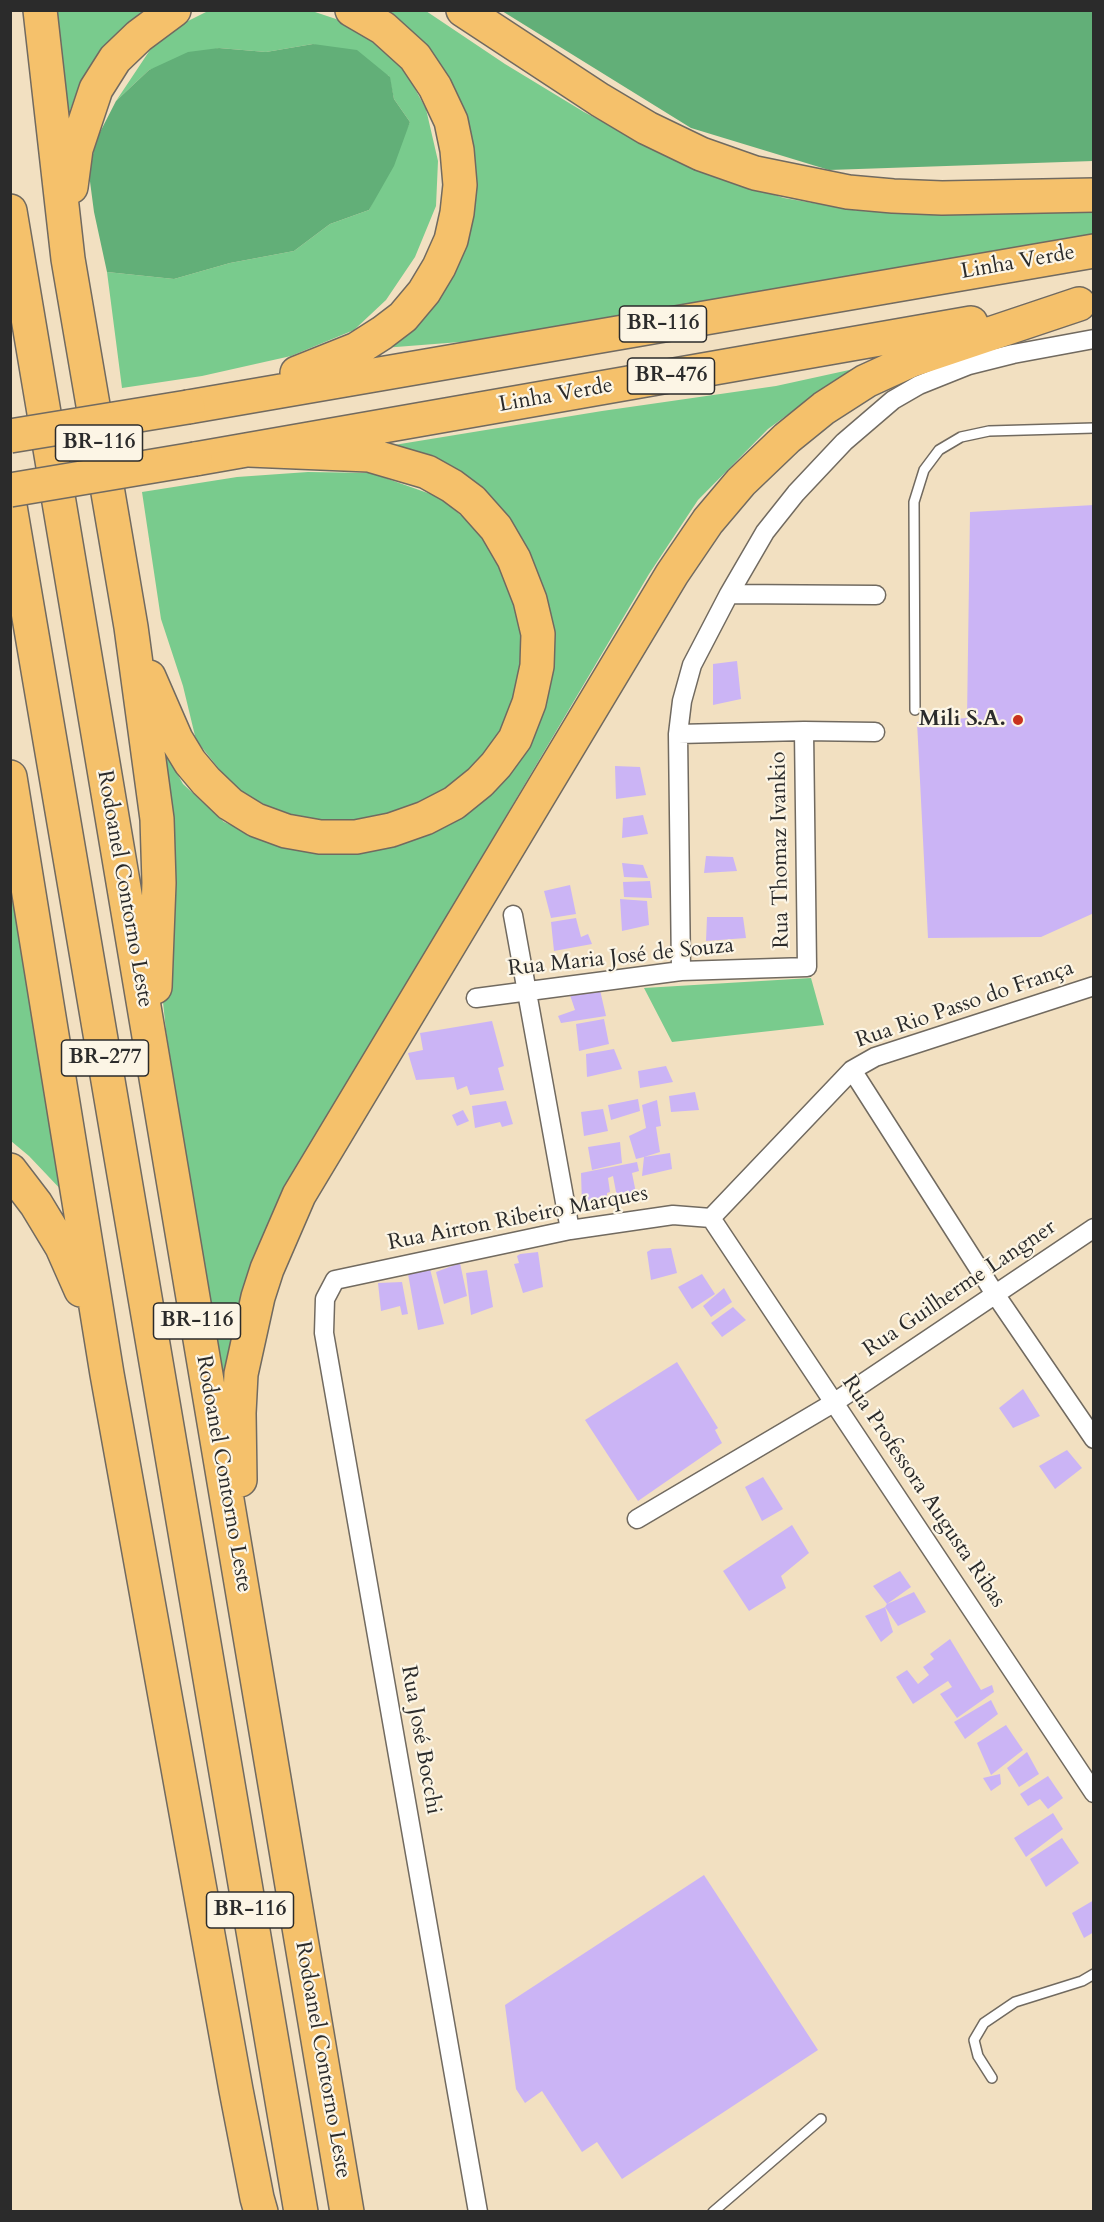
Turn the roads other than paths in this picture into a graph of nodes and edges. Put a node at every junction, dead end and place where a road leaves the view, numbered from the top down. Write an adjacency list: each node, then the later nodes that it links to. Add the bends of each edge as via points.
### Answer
1 (40, 10): 8 (highway)
2 (174, 10): 8 (highway, via 115,59 96,89 76,149)
3 (352, 10): 11 (highway, via 383,28 415,57 451,121 460,184 451,240 423,292 403,317 382,333 357,349)
4 (463, 10): 5 (highway, via 647,128 701,154 755,173 848,192 893,196)
5 (1094, 195)
6 (10, 211): 32 (highway, Rodoanel Contorno Leste / BR-277)
7 (1094, 250): 11 (highway, Linha Verde / BR-116)
8 (68, 259): 20 (highway, BR-116)
9 (1086, 303): 14 (highway, Linha Verde / BR-476); 45 (highway, via 912,360 866,381 824,408 741,482 672,574 299,1195 267,1269 241,1374)
10 (1094, 339): 18 (street, via 969,365 893,400 844,442 796,493 765,532)
11 (233, 398): 13 (highway, BR-116, bridge)
12 (1094, 428): 21 (lane, via 989,431 961,437 939,450 924,470 914,502)
13 (10, 436)
14 (249, 450): 15 (highway, Linha Verde / BR-476); 20 (highway, via 369,454 427,472 472,501 496,528 514,559 538,634 529,703 515,739 480,782 454,803 425,818 356,837 320,837 286,831 256,820 230,804 190,762 165,717)
15 (195, 459): 16 (highway, BR-116, bridge)
16 (10, 490)
17 (10, 506): 34 (highway, Rodoanel Contorno Leste / BR-277)
18 (729, 594): 19 (street); 24 (street, via 692,665)
19 (876, 596)
20 (131, 627): 32 (highway, BR-116, via 159,852)
21 (915, 710)
22 (804, 731): 23 (street); 24 (street); 27 (street, Rua Thomaz Ivankio)
23 (875, 732)
24 (678, 734): 28 (street)
25 (13, 791): 34 (highway); 41 (highway)
26 (513, 915): 30 (street)
27 (807, 967): 28 (street, Rua Maria José de Souza)
28 (681, 971): 30 (street, Rua Maria José de Souza)
29 (1094, 986): 33 (street, Rua Rio Passo do França, via 874,1057)
30 (528, 992): 31 (street, Rua Maria José de Souza); 38 (street)
31 (476, 998)
32 (154, 1070): 45 (highway, Rodoanel Contorno Leste / BR-116)
33 (852, 1070): 36 (street, Rua Rio Passo do França); 40 (street)
34 (112, 1098): 46 (highway, Rodoanel Contorno Leste / BR-277)
35 (10, 1170): 41 (highway, via 62,1247 83,1295)
36 (711, 1218): 38 (street, Rua Airton Ribeiro Marques, via 673,1215); 42 (street, Rua Professora Augusta Ribas)
37 (1094, 1228): 40 (street, Rua Guilherme Langner)
38 (570, 1230): 39 (street, Rua Airton Ribeiro Marques)
39 (335, 1280): 54 (street, Rua José Bocchi, via 325,1299 324,1333)
40 (995, 1294): 42 (street, Rua Guilherme Langner); 43 (street)
41 (107, 1374): 51 (highway)
42 (835, 1402): 44 (street, Rua Guilherme Langner); 47 (street, Rua Professora Augusta Ribas)
43 (1094, 1439)
44 (637, 1519)
45 (240, 1573): 53 (highway, Rodoanel Contorno Leste / BR-116)
46 (199, 1609): 52 (highway, Rodoanel Contorno Leste / BR-116)
47 (1094, 1793)
48 (1094, 1974): 49 (lane, via 1015,2002 984,2023 974,2040 978,2056)
49 (992, 2078)
50 (821, 2119): 55 (lane)
51 (261, 2211)
52 (301, 2211)
53 (347, 2211)
54 (478, 2211)
55 (713, 2211)

